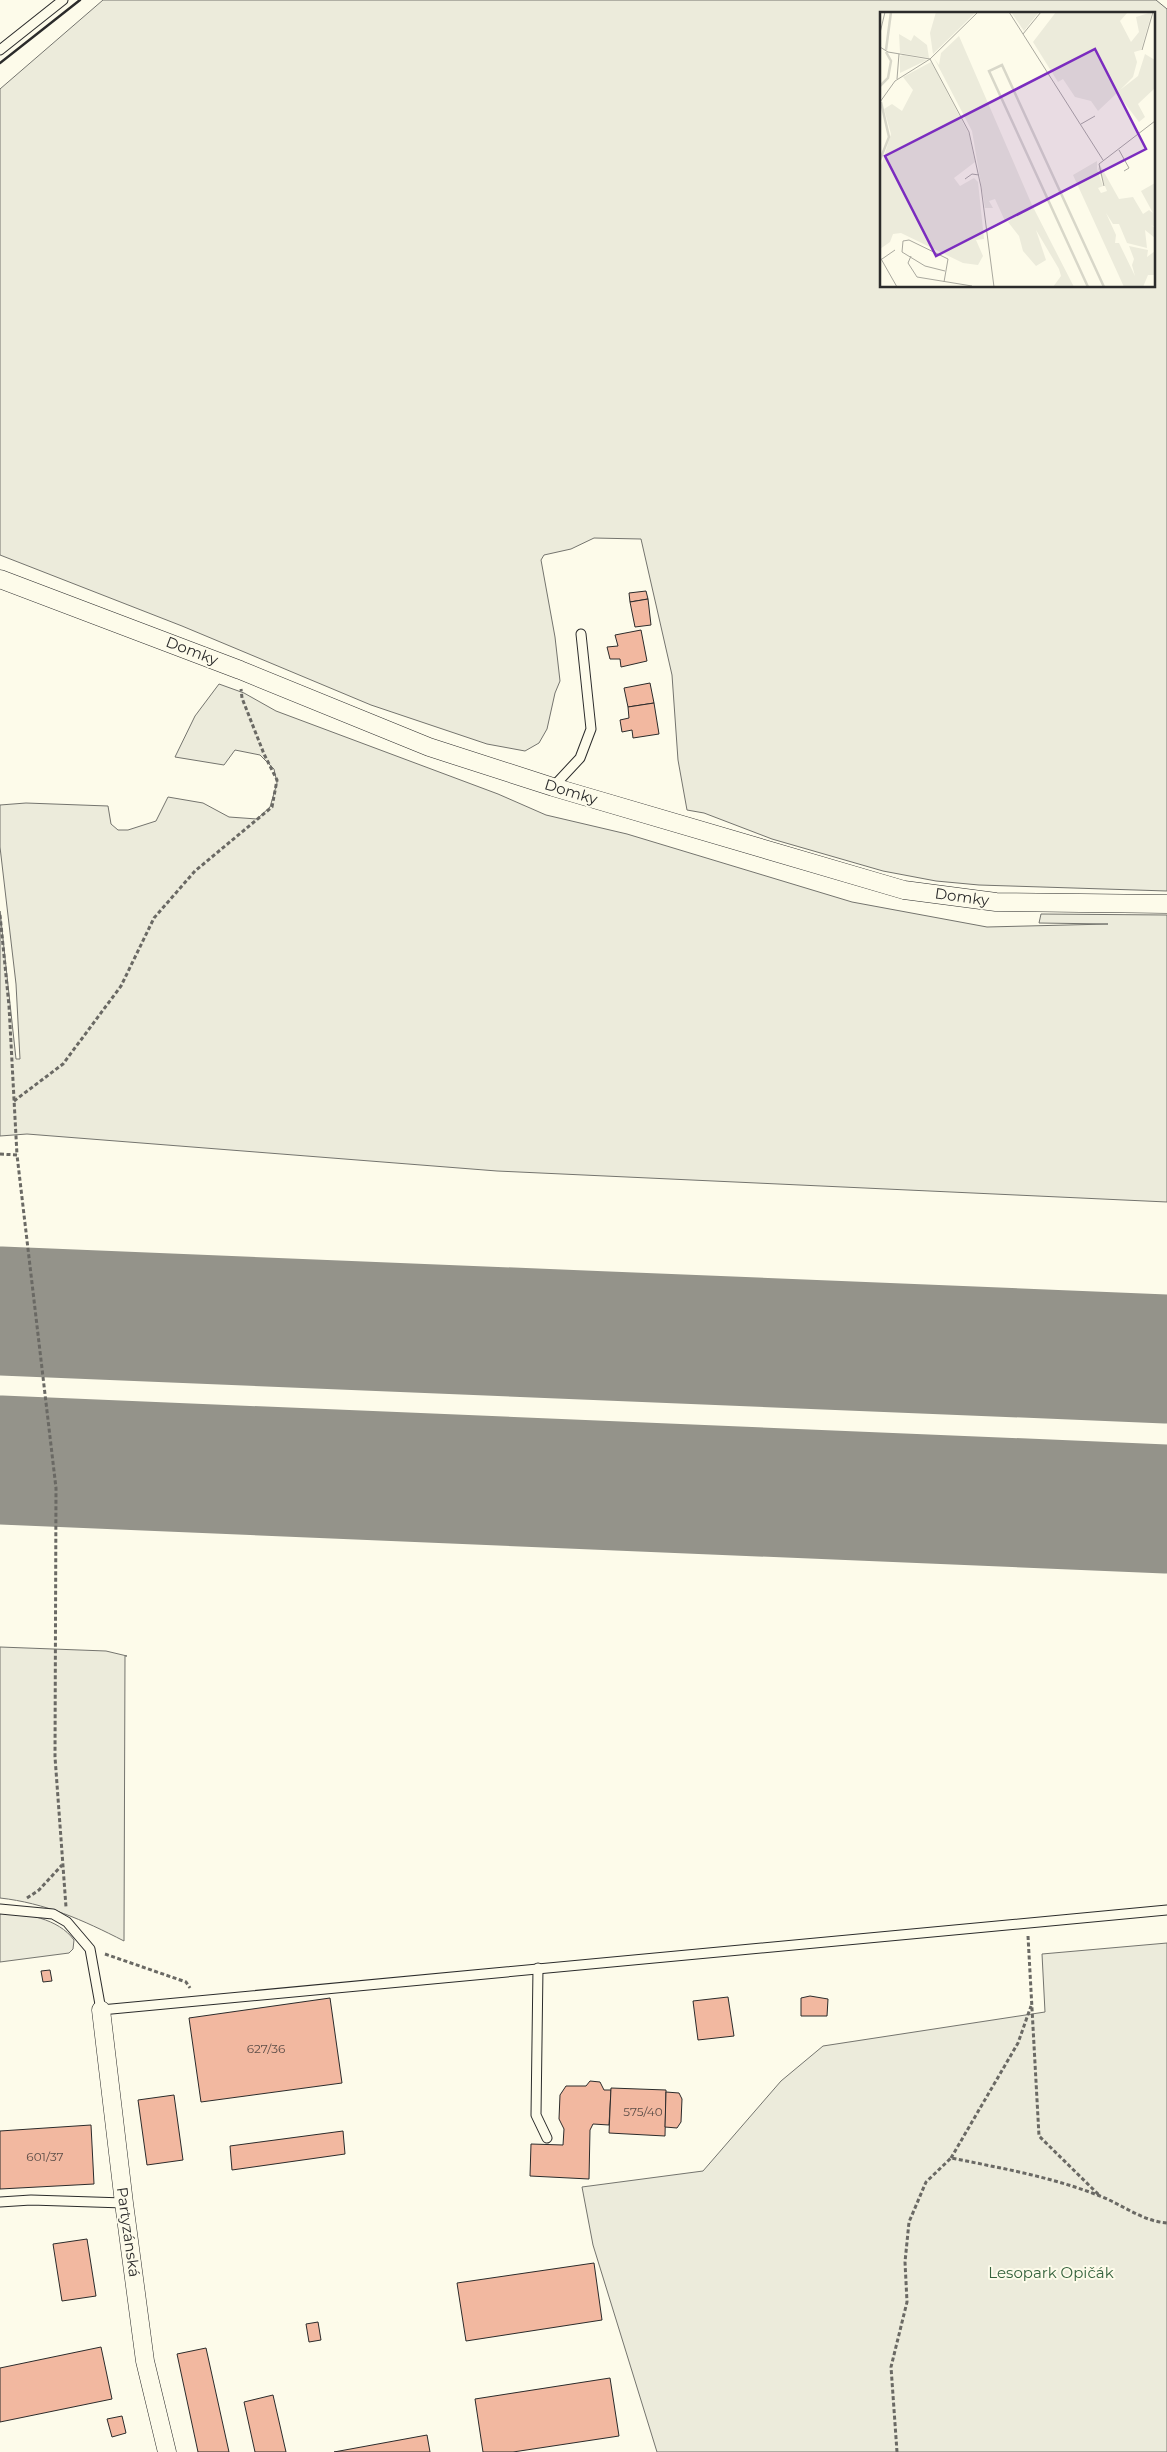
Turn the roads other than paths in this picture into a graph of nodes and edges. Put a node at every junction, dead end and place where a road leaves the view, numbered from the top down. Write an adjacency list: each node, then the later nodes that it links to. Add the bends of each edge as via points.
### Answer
1 (63, 0): 2 (lane)
2 (0, 50)
3 (0, 579): 5 (street, Domky, via 240,670 429,747)
4 (581, 634): 5 (lane, via 591,729 580,758)
5 (553, 787): 6 (street, Domky, via 904,890 996,902)
6 (1167, 904)
7 (0, 1909): 10 (lane, via 53,1914 67,1922 90,1949)
8 (1167, 1910): 9 (lane)
9 (538, 1968): 10 (lane); 11 (lane, via 536,2116)
10 (102, 2010): 13 (street, Partyzánská)
11 (547, 2138)
12 (0, 2202): 13 (lane)
13 (124, 2203): 14 (street, Partyzánská, via 145,2361)
14 (167, 2452)

